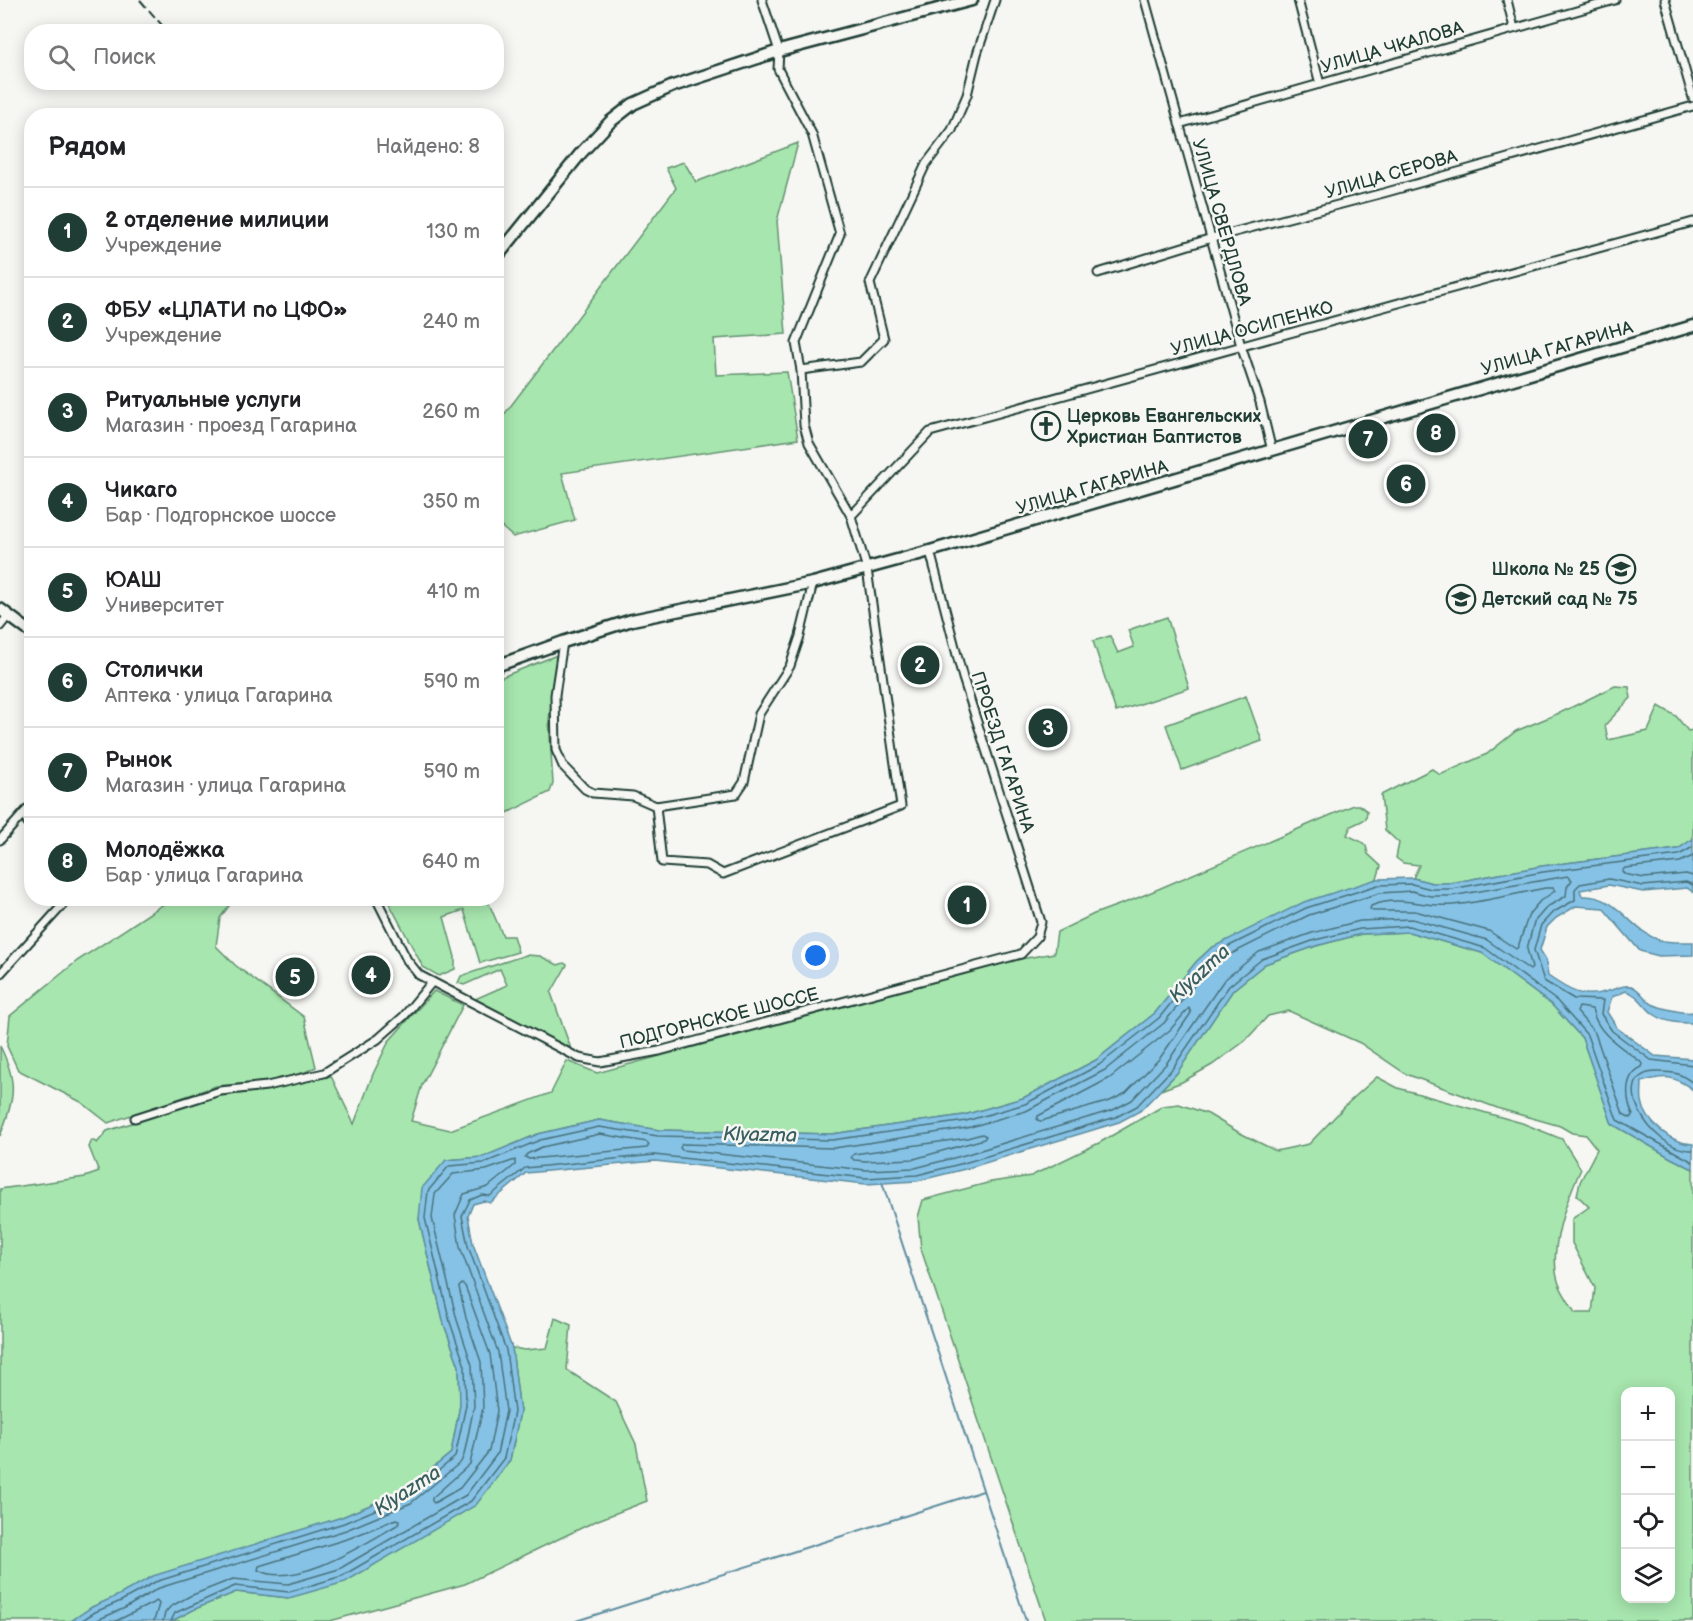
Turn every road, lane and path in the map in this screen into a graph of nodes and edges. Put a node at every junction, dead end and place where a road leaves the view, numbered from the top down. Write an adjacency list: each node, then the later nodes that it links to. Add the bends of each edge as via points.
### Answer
1 (762, 0): 10 (street)
2 (972, 0): 10 (main road)
3 (995, 0): 21 (street, via 952,130 926,164 870,283 884,339 861,362)
4 (1145, 0): 14 (street, УЛИЦА СВЕРДЛОВА)
5 (1298, 0): 11 (street)
6 (1507, 0): 9 (street)
7 (1615, 0): 9 (street, УЛИЦА ЧКАЛОВА)
8 (1665, 0): 12 (street)
9 (1514, 28): 11 (street, УЛИЦА ЧКАЛОВА)
10 (779, 51): 17 (main road, via 673,86 620,113 581,153); 21 (street, via 778,69 812,134 840,234 796,343)
11 (1320, 84): 14 (street, УЛИЦА ЧКАЛОВА)
12 (1693, 98)
13 (1693, 106): 16 (street, УЛИЦА СЕРОВА)
14 (1179, 124): 16 (street, УЛИЦА СВЕРДЛОВА)
15 (1693, 222): 20 (street, УЛИЦА ОСИПЕНКО)
16 (1212, 238): 18 (street, УЛИЦА СЕРОВА); 20 (street, УЛИЦА СВЕРДЛОВА)
17 (504, 248)
18 (1098, 273)
19 (1693, 326): 22 (main road, УЛИЦА ГАГАРИНА)
20 (1241, 346): 22 (street, УЛИЦА СВЕРДЛОВА); 23 (street, УЛИЦА ОСИПЕНКО, via 930,432)
21 (801, 370): 23 (street, via 804,425 809,443)
22 (1272, 451): 24 (main road, УЛИЦА ГАГАРИНА)
23 (851, 516): 25 (street)
24 (930, 551): 25 (main road, УЛИЦА ГАГАРИНА); 37 (street, ПРОЕЗД ГАГАРИНА, via 963,678 1041,922 1037,937)
25 (867, 569): 26 (main road, УЛИЦА ГАГАРИНА); 32 (street, via 901,806 723,874 707,865 662,862)
26 (813, 582): 30 (main road, УЛИЦА ГАГАРИНА, via 632,620); 32 (street, via 790,666 759,714 744,782 736,794)
27 (4, 612): 28 (street); 29 (main road)
28 (0, 626)
29 (24, 627)
30 (563, 642): 31 (main road, УЛИЦА ГАГАРИНА); 32 (street, via 554,720 556,750 562,766 593,793 633,796)
31 (504, 663)
32 (657, 806)
33 (24, 813): 34 (street)
34 (0, 840)
35 (62, 906): 38 (street)
36 (380, 906): 39 (street, ПОДГОРНСКОЕ ШОССЕ, via 407,960 419,975)
37 (1021, 954): 39 (street, ПОДГОРНСКОЕ ШОССЕ, via 752,1028 600,1062 579,1058)
38 (0, 974)
39 (432, 982): 40 (street, via 404,1016 378,1039 324,1073 267,1086 220,1091)
40 (135, 1118)

